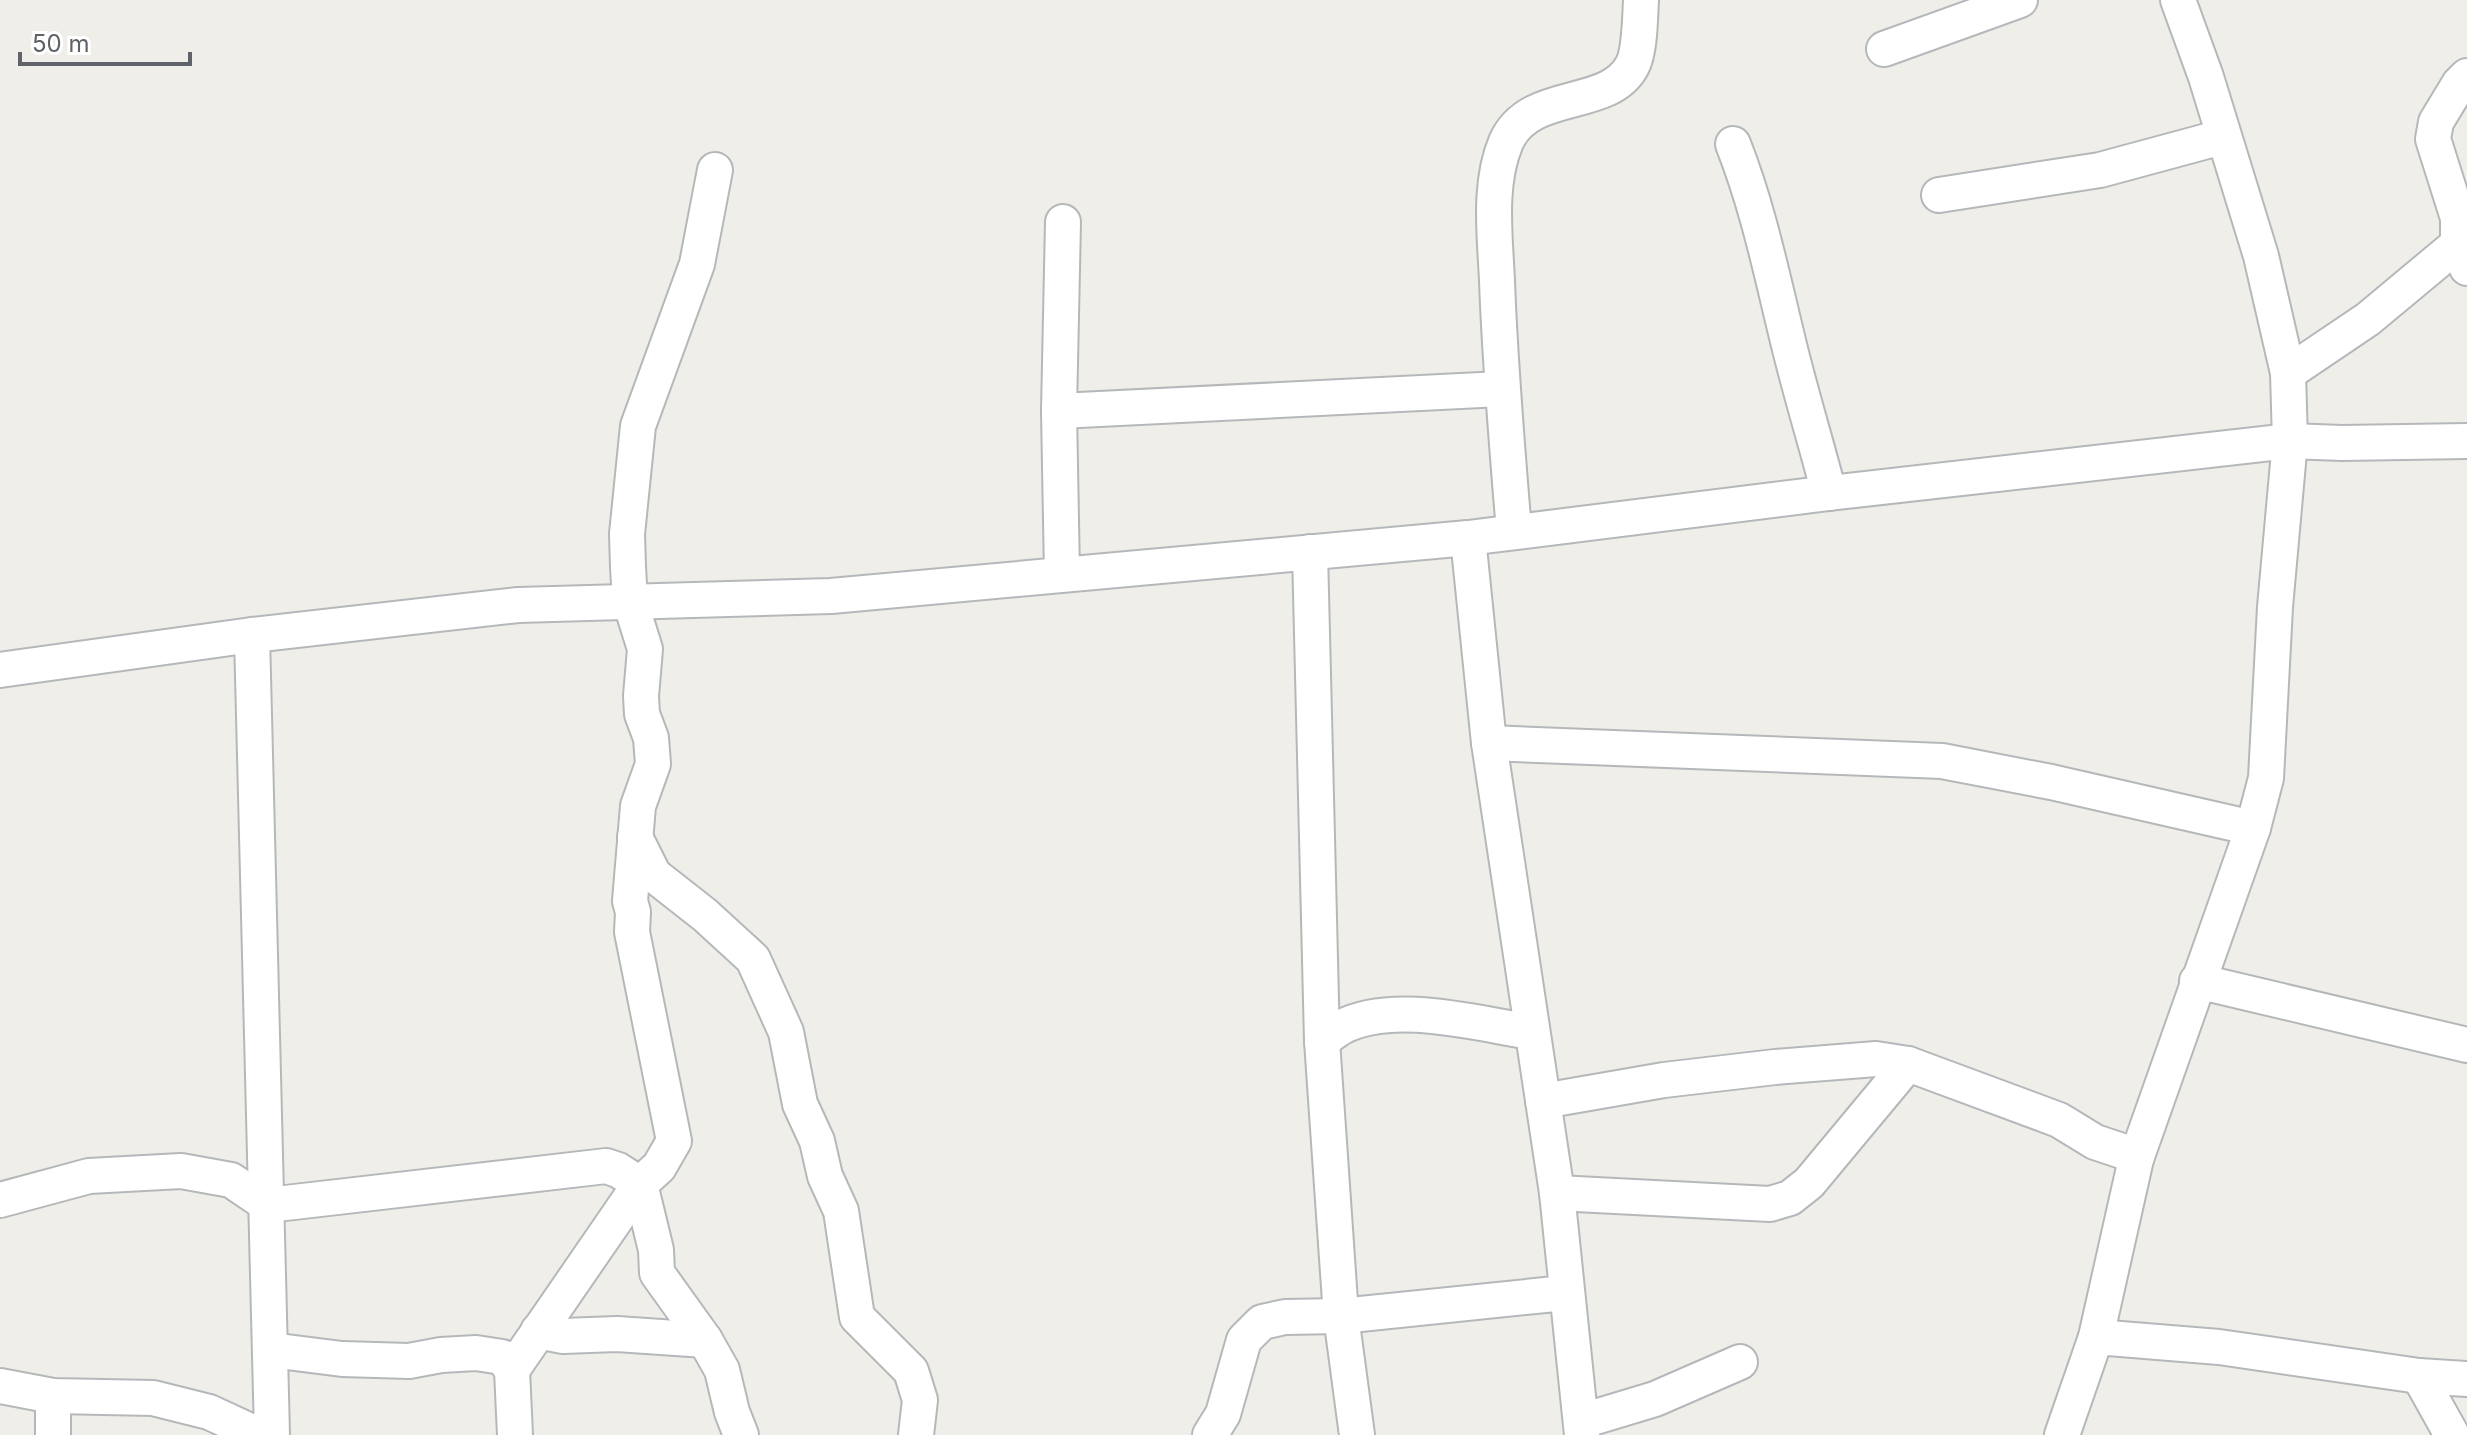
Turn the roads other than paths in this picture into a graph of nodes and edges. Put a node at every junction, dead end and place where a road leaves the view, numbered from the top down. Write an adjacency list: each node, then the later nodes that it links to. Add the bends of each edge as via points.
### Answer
1 (1641, 0): 13 (street, via 1632,66 1612,87 1527,115 1507,140 1497,172 1495,217)
2 (2020, 0): 4 (street)
3 (2178, 0): 6 (street)
4 (1884, 49)
5 (2467, 76): 11 (street, via 2436,122 2433,139 2458,218)
6 (2222, 137): 9 (street, via 2100,170); 12 (street, via 2261,256)
7 (1733, 144): 17 (street, via 1765,238)
8 (715, 170): 22 (street, via 697,264 638,426 627,534)
9 (1939, 195)
10 (1063, 222): 14 (street)
11 (2463, 256): 12 (street)
12 (2288, 373): 15 (street)
13 (1501, 389): 14 (street); 18 (street)
14 (1059, 411): 21 (street)
15 (2290, 441): 16 (street); 17 (street); 26 (street, via 2266,778)
16 (2467, 441)
17 (1829, 493): 18 (street)
18 (1514, 531): 19 (street)
19 (1468, 538): 20 (street); 25 (street)
20 (1310, 552): 21 (street); 30 (street)
21 (1062, 574): 22 (street, via 831,596)
22 (630, 601): 23 (street, via 518,605); 27 (street, via 645,649 642,714 653,764 638,806)
23 (252, 635): 24 (street); 38 (street)
24 (0, 670)
25 (1489, 743): 26 (street, via 1942,761); 29 (street)
26 (2253, 828): 28 (street)
27 (635, 837): 35 (street, via 632,932 674,1141 659,1167); 57 (street, via 654,875 753,959 786,1032 800,1104 841,1211 857,1317 911,1371 920,1400)
28 (2197, 981): 31 (street); 34 (street)
29 (1532, 1032): 30 (street, via 1425,1015 1383,1016 1342,1027); 33 (street)
30 (1322, 1041): 40 (street)
31 (2467, 1045)
32 (1908, 1064): 33 (street, via 1876,1059 1775,1067); 34 (street, via 2059,1120); 36 (street, via 1809,1183 1790,1198 1770,1204)
33 (1543, 1101): 36 (street)
34 (2136, 1159): 42 (street)
35 (640, 1184): 38 (street, via 606,1166); 41 (street); 43 (street, via 657,1273)
36 (1557, 1193): 39 (street)
37 (0, 1200): 38 (street, via 89,1176 181,1171 231,1180)
38 (268, 1205): 44 (street)
39 (1565, 1293): 40 (street); 51 (street)
40 (1341, 1316): 58 (street, via 1262,1322 1244,1340 1223,1414); 59 (street)
41 (538, 1331): 43 (street); 46 (street)
42 (2096, 1337): 47 (street, via 2219,1347); 60 (street)
43 (705, 1340): 56 (street, via 722,1370)
44 (271, 1350): 46 (street, via 409,1361 476,1353 502,1357); 54 (street)
45 (1740, 1362): 51 (street)
46 (512, 1370): 55 (street)
47 (2419, 1376): 48 (street); 61 (street)
48 (2467, 1379)
49 (0, 1386): 50 (street)
50 (53, 1396): 52 (street); 53 (street, via 153,1398 209,1412)
51 (1582, 1428)
52 (53, 1435)
53 (259, 1435)
54 (272, 1435)
55 (515, 1435)
56 (741, 1435)
57 (916, 1435)
58 (1210, 1435)
59 (1357, 1435)
60 (2062, 1435)
61 (2452, 1435)

